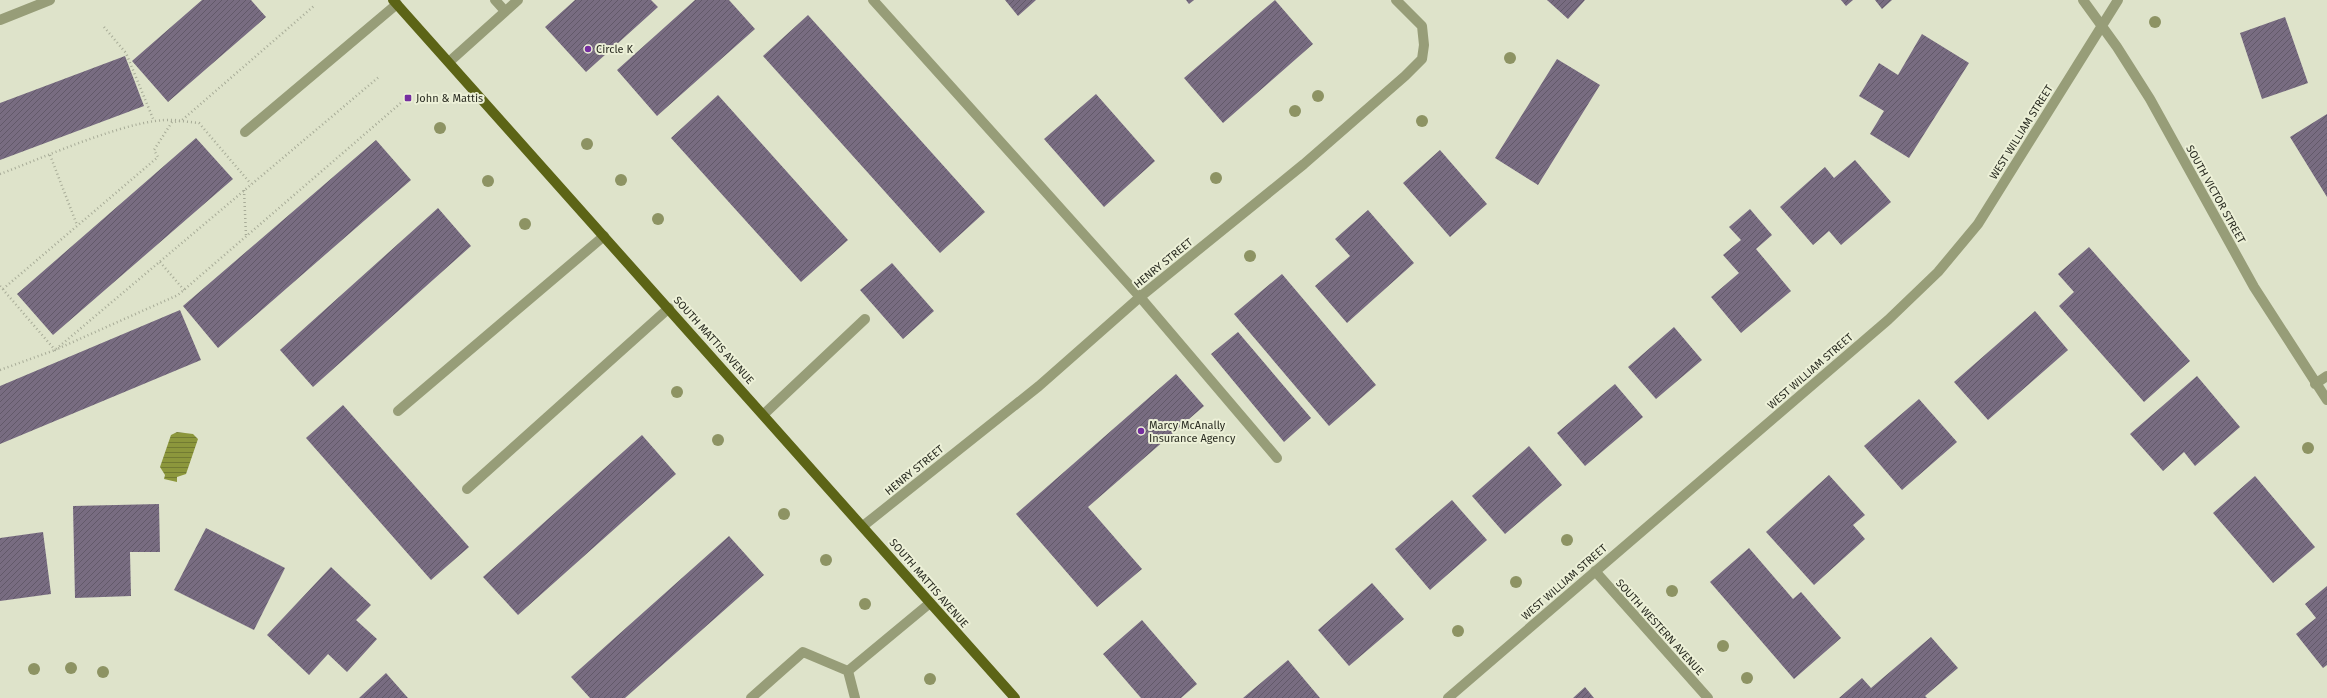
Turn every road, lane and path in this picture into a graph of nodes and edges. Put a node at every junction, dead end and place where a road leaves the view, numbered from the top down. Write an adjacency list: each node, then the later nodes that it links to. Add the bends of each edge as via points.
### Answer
1 (50, 0): 11 (street)
2 (495, 0): 10 (street)
3 (518, 0): 10 (street)
4 (873, 0): 31 (street)
5 (1396, 0): 31 (street, HENRY STREET, via 1422,26 1422,59 1304,164)
6 (2083, 0): 12 (street, SOUTH VICTOR STREET)
7 (2118, 0): 12 (street, WEST WILLIAM STREET)
8 (395, 2): 14 (main road, SOUTH MATTIS AVENUE); 19 (street)
9 (315, 5): 18 (path)
10 (505, 11): 14 (street)
11 (0, 20)
12 (2102, 25): 37 (street, SOUTH VICTOR STREET, via 2150,100 2254,287); 44 (street, WEST WILLIAM STREET, via 1978,224 1938,272 1888,320)
13 (104, 27): 17 (path, via 126,52)
14 (449, 62): 26 (main road, SOUTH MATTIS AVENUE)
15 (380, 76): 22 (path)
16 (402, 102): 25 (path)
17 (154, 121): 18 (path, via 170,118); 20 (path, via 133,124)
18 (181, 121): 22 (path, via 199,123); 24 (path, via 172,122 154,150 158,157)
19 (245, 132)
20 (50, 155): 21 (path); 24 (path)
21 (0, 174)
22 (251, 184): 23 (path)
23 (244, 190): 25 (path); 27 (path)
24 (77, 225): 29 (path)
25 (246, 236): 30 (path)
26 (604, 236): 32 (main road, SOUTH MATTIS AVENUE); 39 (street)
27 (160, 262): 30 (path); 34 (path)
28 (0, 286): 29 (path)
29 (3, 289): 34 (path)
30 (184, 290): 34 (path, via 178,295)
31 (1140, 297): 41 (street); 43 (street, HENRY STREET, via 1038,386)
32 (669, 308): 40 (main road, SOUTH MATTIS AVENUE); 42 (street)
33 (865, 319): 40 (street)
34 (55, 350): 35 (path)
35 (0, 370)
36 (2327, 376): 37 (street)
37 (2315, 384): 38 (street, SOUTH VICTOR STREET)
38 (2327, 400)
39 (398, 410)
40 (764, 414): 43 (main road, SOUTH MATTIS AVENUE)
41 (1277, 458)
42 (467, 489)
43 (863, 526): 45 (main road, SOUTH MATTIS AVENUE)
44 (1595, 571): 50 (street, WEST WILLIAM STREET); 51 (street, SOUTH WESTERN AVENUE)
45 (930, 603): 46 (street); 49 (main road, SOUTH MATTIS AVENUE)
46 (848, 671): 47 (street, via 803,652); 48 (street)
47 (751, 698)
48 (855, 698)
49 (1015, 698)
50 (1448, 698)
51 (1708, 698)

